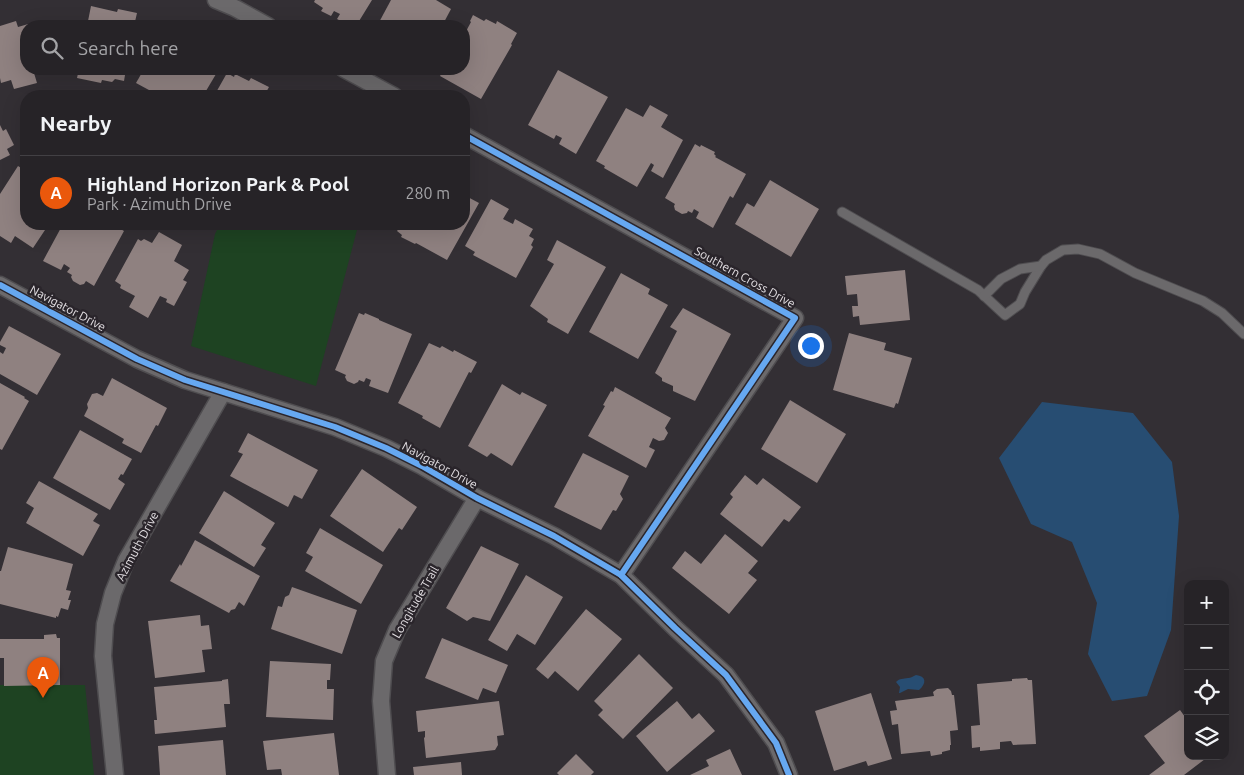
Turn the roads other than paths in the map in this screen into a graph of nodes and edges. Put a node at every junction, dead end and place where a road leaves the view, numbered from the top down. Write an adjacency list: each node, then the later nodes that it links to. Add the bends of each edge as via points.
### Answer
1 (216, 0): 2 (street)
2 (257, 20)
3 (355, 75): 4 (street)
4 (383, 90)
5 (470, 138): 13 (street, Southern Cross Drive, via 795,318)
6 (842, 212): 9 (lane)
7 (1041, 266): 9 (lane, via 1020,269 1000,279); 9 (lane, via 1020,304 1005,315); 10 (lane, via 1063,250 1078,249 1100,254 1134,273 1203,301)
8 (0, 285): 11 (street, Navigator Drive, via 138,359 184,380)
9 (984, 296)
10 (1244, 334)
11 (223, 392): 12 (street, Navigator Drive, via 335,427 386,448); 14 (street, Azimuth Drive, via 126,561 113,594 105,624 103,656)
12 (477, 498): 13 (street, Navigator Drive, via 554,536); 15 (street, Longitude Trail, via 397,630 384,661 381,701)
13 (621, 575): 16 (street, Navigator Drive, via 726,675 776,743)
14 (115, 775)
15 (387, 775)
16 (788, 775)

